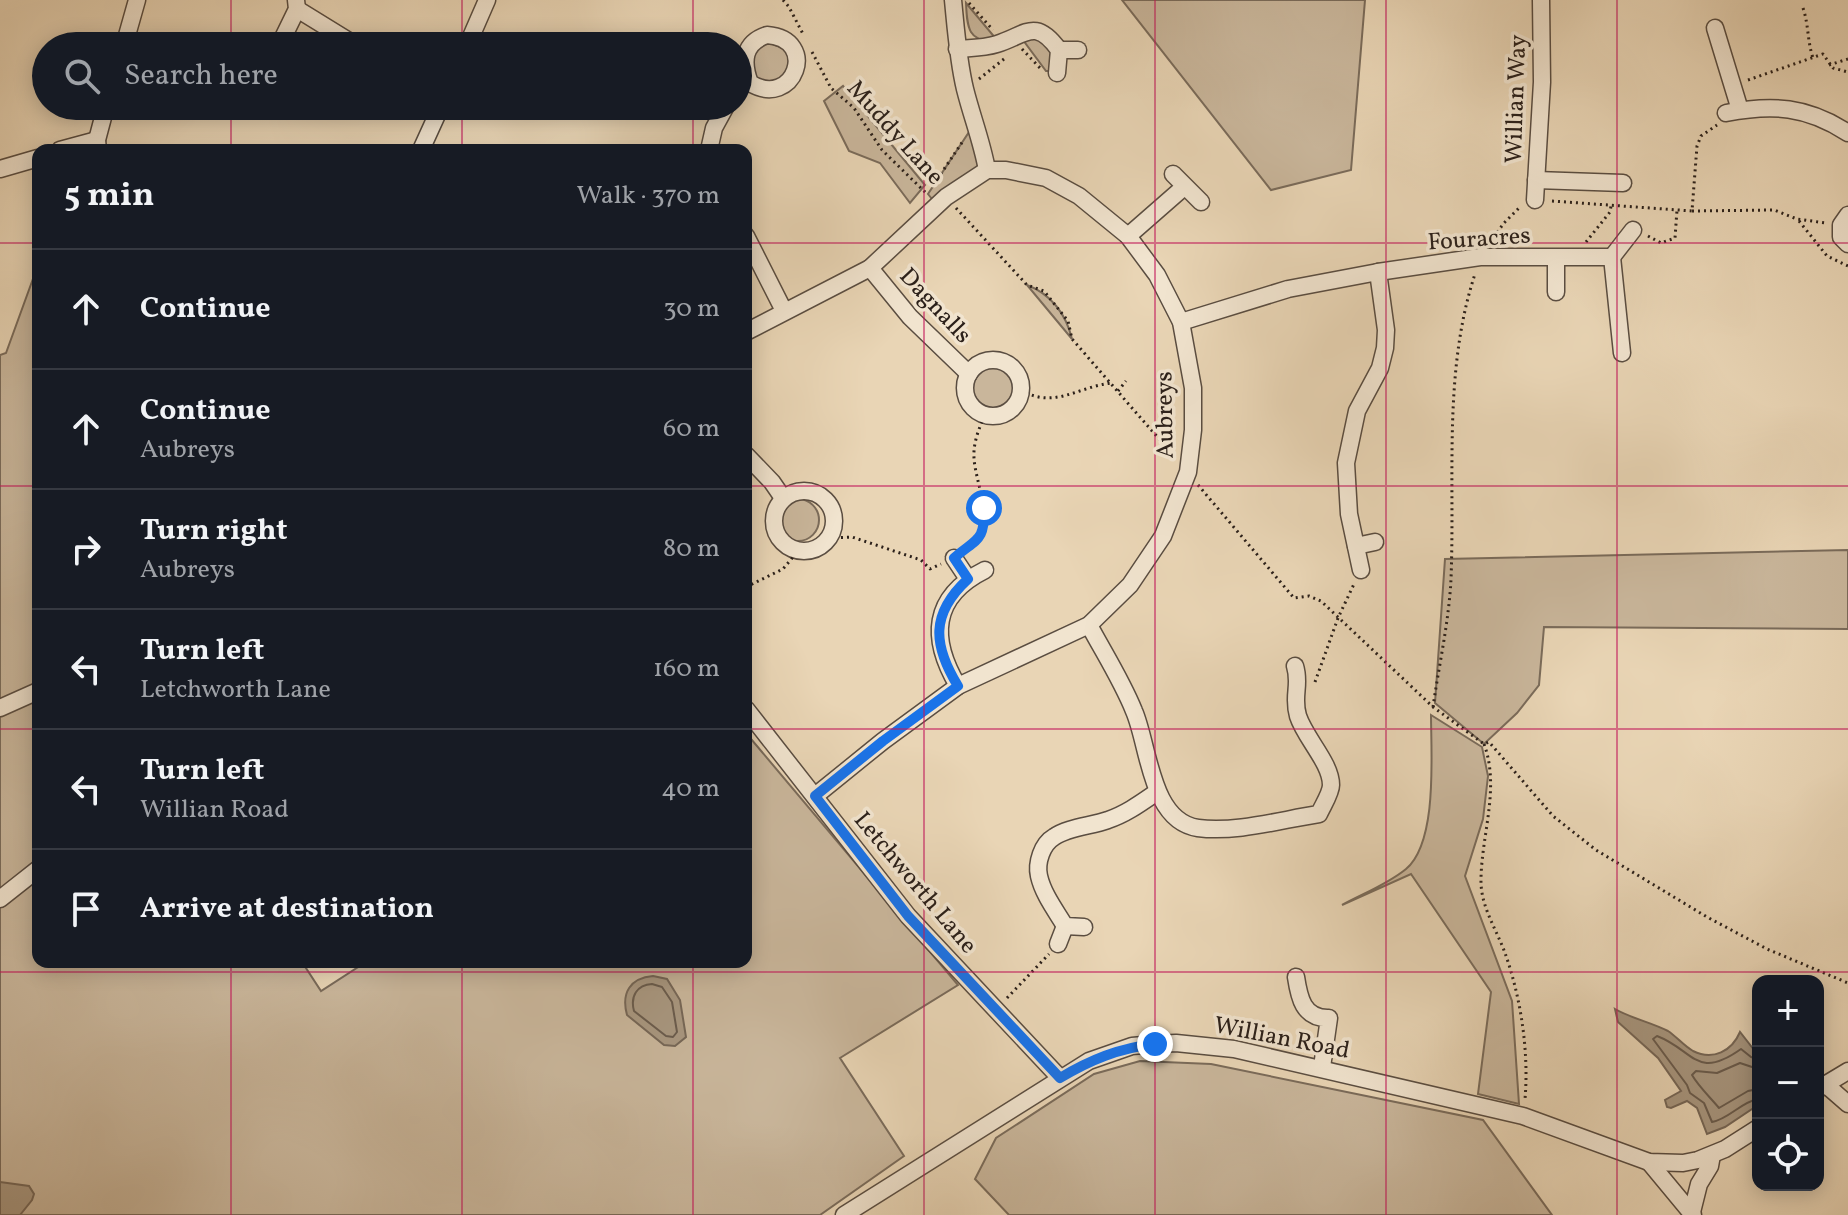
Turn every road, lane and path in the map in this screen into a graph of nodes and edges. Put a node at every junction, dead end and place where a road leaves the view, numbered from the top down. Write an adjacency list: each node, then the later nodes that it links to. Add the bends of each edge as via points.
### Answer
1 (137, 0): 12 (street)
2 (487, 0): 15 (street)
3 (783, 0): 9 (path, Muddy Lane)
4 (790, 0): 9 (path)
5 (953, 0): 17 (street)
6 (965, 0): 16 (path)
7 (1541, 0): 38 (street, Willian Way)
8 (297, 5): 13 (street); 14 (street)
9 (789, 7): 30 (path, Muddy Lane, via 831,88 854,108 882,150 928,194)
10 (1803, 8): 20 (path)
11 (1715, 28): 26 (street)
12 (128, 32)
13 (285, 32)
14 (337, 32)
15 (473, 32)
16 (1005, 40): 17 (street); 18 (street, via 1038,31); 24 (path, via 1044,72); 25 (path, via 1011,54 978,80)
17 (957, 49): 25 (street)
18 (1059, 50): 19 (street); 24 (street)
19 (1078, 50)
20 (1813, 58): 22 (path, via 1823,54); 26 (path)
21 (1848, 59): 22 (path)
22 (1829, 65): 23 (path)
23 (1848, 72)
24 (1057, 73)
25 (964, 84): 30 (street)
26 (1734, 85): 31 (street, via 1733,112 1780,106)
27 (103, 120): 32 (street)
28 (435, 120): 33 (street)
29 (718, 120): 34 (street)
30 (975, 123): 37 (street)
31 (1848, 133)
32 (98, 144)
33 (424, 144)
34 (710, 144)
35 (32, 160): 36 (street)
36 (0, 169)
37 (987, 170): 40 (street); 50 (street, Aubreys, via 1046,178 1079,196)
38 (1536, 180): 39 (street); 41 (street, Willian Way)
39 (1623, 183)
40 (946, 197): 57 (street); 66 (path, via 1027,285 1044,291 1068,321 1072,339)
41 (1535, 200)
42 (1201, 202): 50 (street, via 1179,180)
43 (1611, 206): 55 (path)
44 (1677, 210): 49 (path, via 1675,238 1661,243)
45 (1692, 211): 47 (path, via 1774,210)
46 (1848, 215): 51 (street, via 1841,237)
47 (1797, 219): 48 (path); 56 (path, via 1827,256)
48 (1832, 223)
49 (1633, 230): 54 (street)
50 (1128, 236): 61 (street, Aubreys, via 1157,275)
51 (1848, 244)
52 (752, 248): 60 (street)
53 (1480, 257): 55 (street, Fouracres); 58 (street, Fouracres); 87 (path, via 1466,302 1453,403 1451,583)
54 (1612, 257): 55 (street, Fouracres); 63 (street)
55 (1570, 258): 59 (street)
56 (1848, 266)
57 (870, 268): 60 (street); 64 (street, Dagnalls, via 910,317)
58 (1378, 272): 61 (street, Fouracres, via 1288,289); 75 (street, via 1385,348 1357,411 1346,463)
59 (1556, 292)
60 (784, 311): 62 (street)
61 (1181, 322): 71 (street, Aubreys, via 1193,388)
62 (752, 329)
63 (1622, 353)
64 (969, 374): 67 (street, Dagnalls, via 992,360 1008,364); 69 (street, Dagnalls, via 965,391)
65 (1126, 381): 68 (path)
66 (1112, 383): 67 (path, via 1056,399 1032,397); 68 (path)
67 (1021, 390): 69 (street, via 1014,407 1004,414)
68 (1118, 391): 71 (path)
69 (985, 415): 77 (path, via 973,455 985,524 980,539)
70 (752, 461): 72 (street)
71 (1188, 472): 82 (path, via 1294,598 1321,601); 83 (street, Aubreys, via 1163,536 1130,585)
72 (783, 498): 73 (street, via 800,490 827,501 834,514); 76 (street, via 775,510 774,527 779,539)
73 (829, 538): 76 (street, via 821,546); 77 (path, via 852,537 921,560 930,569)
74 (1375, 542): 75 (street)
75 (1356, 546): 79 (street)
76 (798, 551): 81 (path, via 783,569)
77 (954, 558): 80 (street)
78 (985, 570): 80 (street)
79 (1361, 570): 82 (path)
80 (968, 579): 85 (street, via 948,601 940,626 939,645)
81 (752, 584)
82 (1338, 618): 84 (path); 87 (path)
83 (1089, 625): 85 (street, Aubreys); 91 (street, via 1135,712)
84 (1303, 677): 91 (street, via 1294,696 1298,715 1332,787 1319,814 1196,828 1179,820)
85 (958, 686): 92 (street, Aubreys)
86 (32, 694): 88 (street)
87 (1433, 707): 90 (path)
88 (0, 708)
89 (752, 717): 92 (street, Letchworth Lane)
90 (1484, 744): 99 (path, via 1489,742 1553,816 1596,850 1767,949); 107 (path, via 1492,781 1481,880 1484,907 1505,953 1519,1007)
91 (1157, 792): 95 (street, via 1132,810 1054,836 1044,848 1039,876)
92 (815, 796): 100 (street, Letchworth Lane, via 908,916)
93 (32, 874): 94 (street)
94 (0, 899)
95 (1065, 926): 96 (street); 97 (street)
96 (1084, 927)
97 (1058, 944): 100 (path)
98 (1296, 977): 101 (street, via 1305,1009 1329,1018)
99 (1848, 983)
100 (996, 1008): 103 (street, Letchworth Lane)
101 (1322, 1067): 103 (street, Willian Road, via 1234,1049 1166,1043 1110,1053); 110 (street, Willian Road, via 1523,1116)
102 (1848, 1071): 104 (street)
103 (1060, 1078): 112 (street, Willian Road)
104 (1824, 1085)
105 (1824, 1087): 106 (street)
106 (1848, 1104)
107 (1524, 1106)
108 (1752, 1132): 109 (street)
109 (1712, 1155): 110 (street, via 1683,1163); 111 (street)
110 (1649, 1162): 111 (street)
111 (1693, 1213)
112 (844, 1215)

